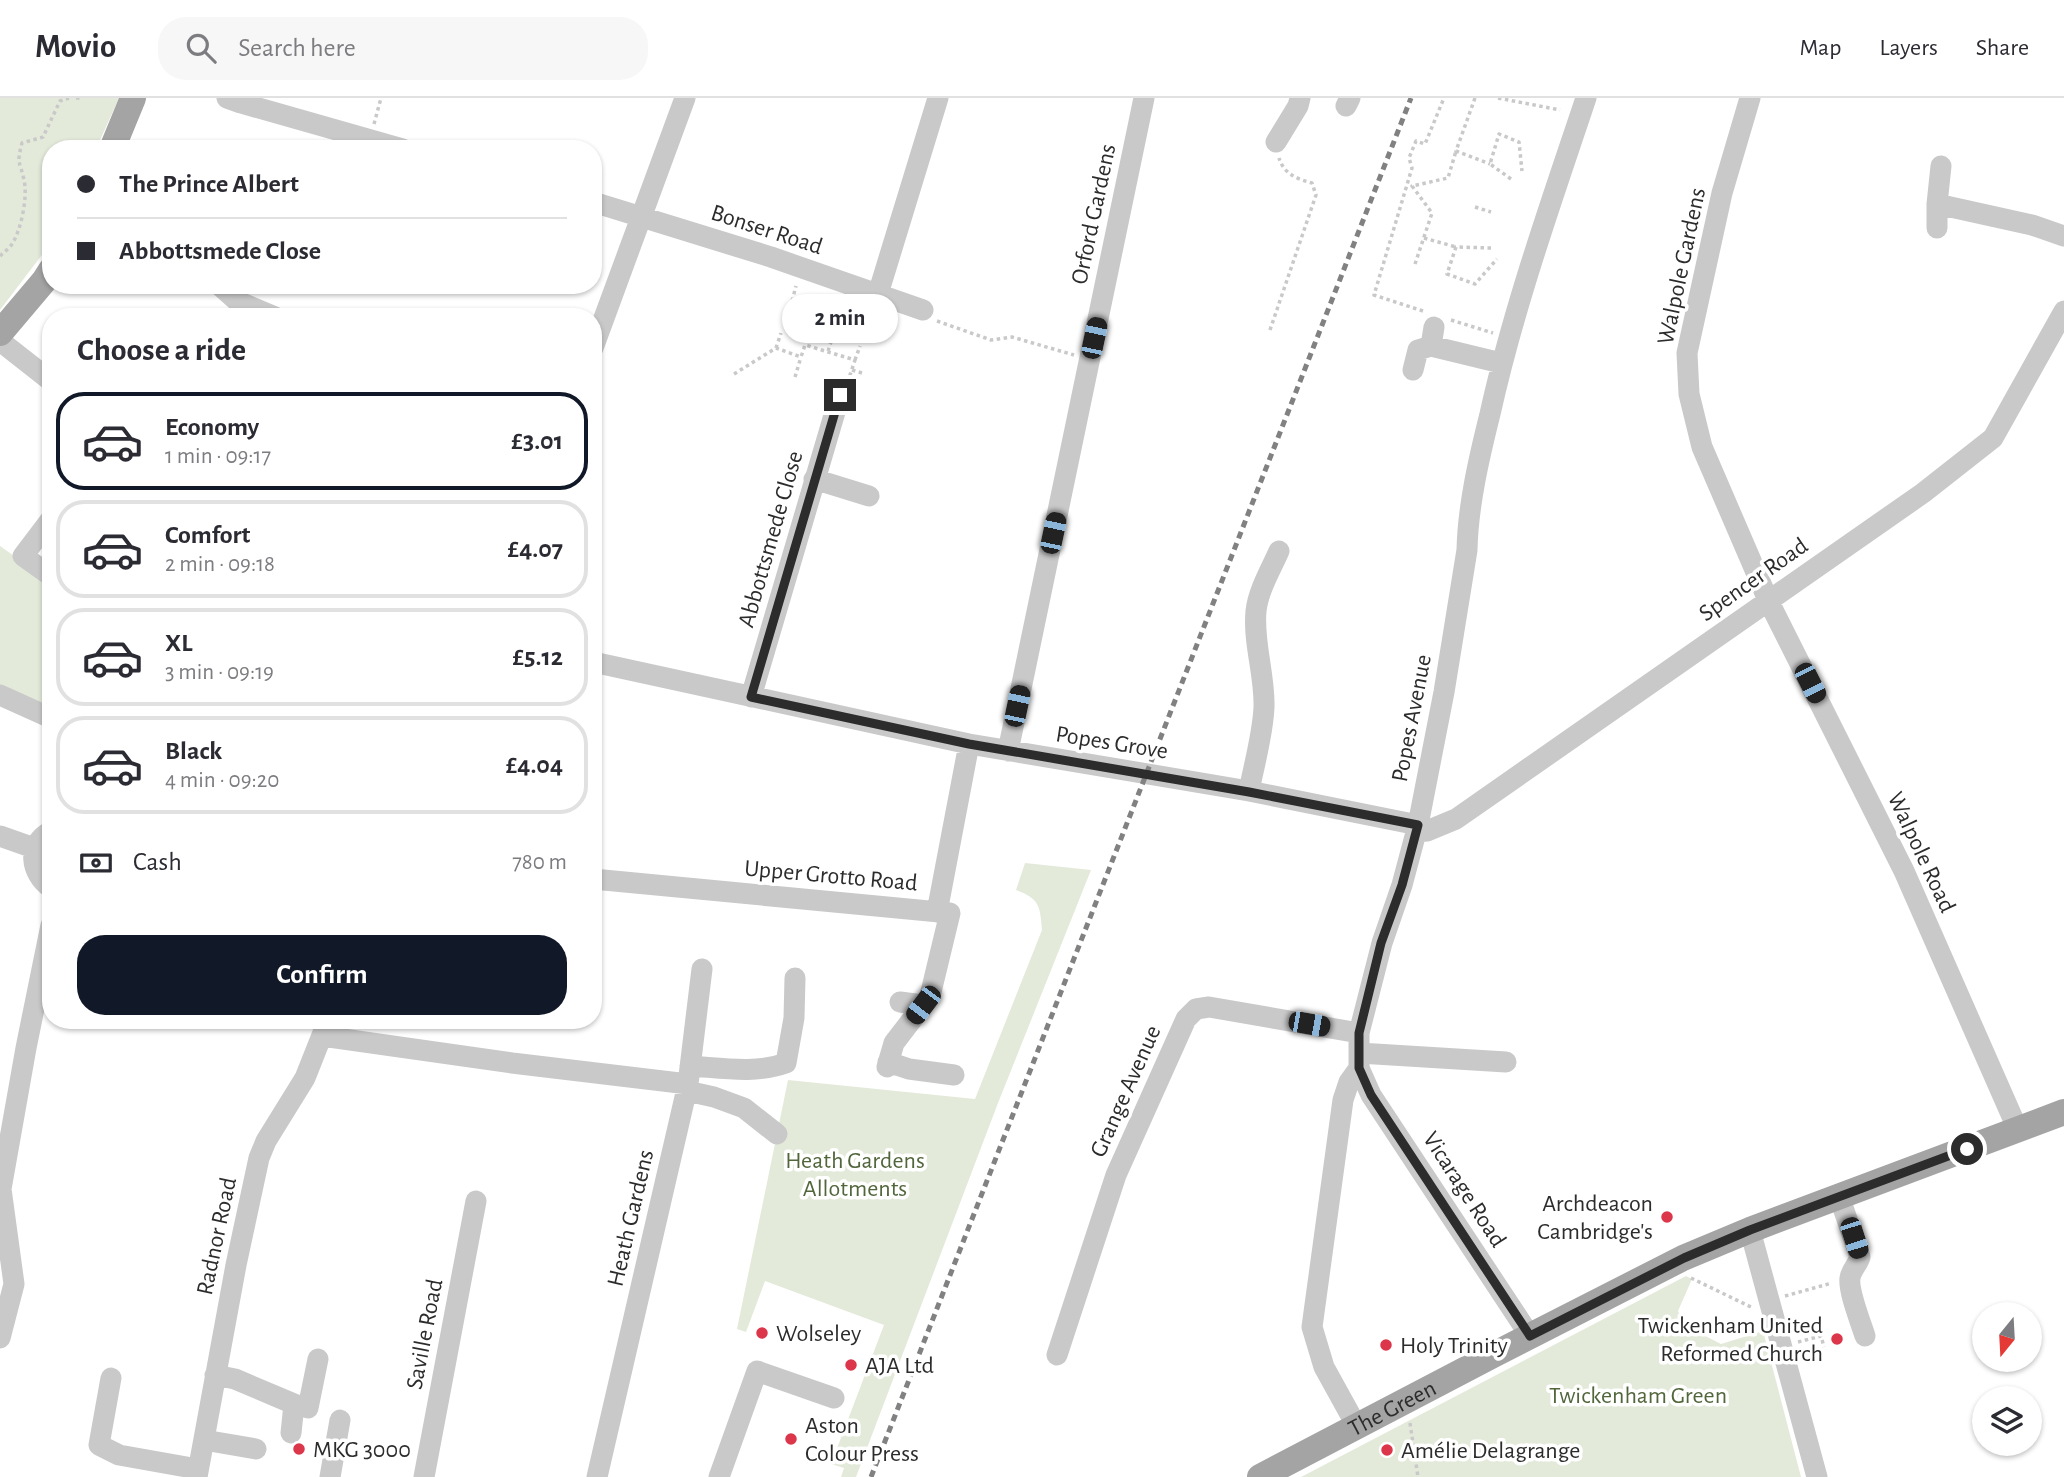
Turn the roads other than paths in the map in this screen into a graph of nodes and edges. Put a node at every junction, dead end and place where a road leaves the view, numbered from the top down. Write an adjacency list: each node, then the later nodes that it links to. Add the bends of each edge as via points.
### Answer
1 (133, 98): 9 (main road)
2 (227, 98): 10 (street)
3 (685, 98): 15 (street)
4 (938, 98): 20 (street)
5 (1144, 98): 42 (street, Orford Gardens)
6 (1300, 98): 11 (street)
7 (1586, 98): 27 (street, Popes Avenue)
8 (1750, 98): 36 (street, Walpole Gardens, via 1722,193 1687,353 1689,394 1702,447)
9 (116, 140)
10 (372, 140)
11 (1276, 142)
12 (1941, 166): 13 (street)
13 (1937, 204): 16 (street); 17 (street)
14 (602, 205): 15 (street, Bonser Road)
15 (641, 216): 20 (street, Bonser Road); 24 (street)
16 (1937, 228)
17 (2064, 236)
18 (42, 283): 25 (main road)
19 (229, 294): 21 (street)
20 (878, 294): 22 (street, Bonser Road)
21 (254, 308)
22 (923, 310)
23 (2064, 311): 36 (street, Spencer Road, via 1993,438 1923,493)
24 (602, 323)
25 (0, 333)
26 (0, 341): 29 (street)
27 (1502, 363): 28 (street, via 1434,326 1418,350); 44 (street, Popes Avenue, via 1467,527 1448,667)
28 (1413, 370)
29 (42, 374)
30 (844, 388): 31 (street, Abbottsmede Close)
31 (814, 479): 32 (street); 39 (street, Abbottsmede Close)
32 (869, 496)
33 (42, 531): 35 (street, via 23,556)
34 (1279, 551): 43 (street, via 1256,610 1264,710)
35 (42, 570)
36 (1768, 600): 44 (street, Spencer Road, via 1456,819 1427,831); 63 (street, Walpole Road, via 1904,871)
37 (602, 664): 39 (street, Popes Grove)
38 (0, 695): 40 (street)
39 (751, 697): 41 (street, Popes Grove)
40 (42, 714)
41 (969, 744): 42 (street, Popes Grove); 50 (street, Upper Grotto Road)
42 (1008, 751): 43 (street, Popes Grove)
43 (1249, 792): 44 (street, Popes Grove)
44 (1417, 828): 58 (street, Popes Avenue, via 1381,943)
45 (0, 836): 47 (street)
46 (42, 836): 47 (street)
47 (34, 848): 48 (street, via 34,863)
48 (42, 880)
49 (602, 880): 50 (street, Upper Grotto Road)
50 (937, 912): 55 (street, via 950,913 930,996)
51 (42, 969): 70 (street, via 1,1189 13,1284)
52 (702, 969): 61 (street, Heath Gardens)
53 (795, 978): 61 (street, via 786,1063)
54 (900, 1002): 55 (street)
55 (923, 1005): 60 (street, via 894,1042 888,1065)
56 (325, 1029): 73 (street, Radnor Road, via 305,1078 259,1158)
57 (330, 1029): 61 (street, via 512,1063)
58 (1359, 1051): 59 (street, Grange Avenue); 68 (street, Vicarage Road, via 1371,1095); 71 (street, Grange Avenue, via 1209,1007 1196,1009 1186,1019 1116,1175); 78 (street, Popes Avenue, via 1343,1100 1312,1327 1324,1367)
59 (1506, 1062)
60 (954, 1074)
61 (688, 1080): 64 (street, via 744,1108); 85 (street, Heath Gardens)
62 (2064, 1112): 63 (main road, The Green)
63 (2018, 1130): 65 (main road, The Green)
64 (777, 1134)
65 (1839, 1196): 67 (main road, The Green); 69 (street, via 1860,1256 1850,1278)
66 (476, 1201): 84 (street, Saville Road)
67 (1750, 1230): 68 (main road, The Green); 88 (street)
68 (1530, 1336): 78 (main road, The Green, via 1492,1348)
69 (1865, 1336)
70 (0, 1338)
71 (1057, 1355)
72 (318, 1359): 76 (street, via 308,1408)
73 (215, 1375): 76 (street); 80 (street, Radnor Road)
74 (111, 1378): 82 (street, via 99,1445 119,1455)
75 (834, 1398): 86 (street, via 757,1371)
76 (294, 1404): 79 (street)
77 (340, 1420): 83 (street)
78 (1356, 1425): 87 (main road, The Green)
79 (291, 1433)
80 (204, 1440): 81 (street); 82 (street, Radnor Road)
81 (256, 1449)
82 (197, 1473)
83 (330, 1477)
84 (424, 1477)
85 (597, 1477)
86 (719, 1477)
87 (1260, 1477)
88 (1817, 1477)

